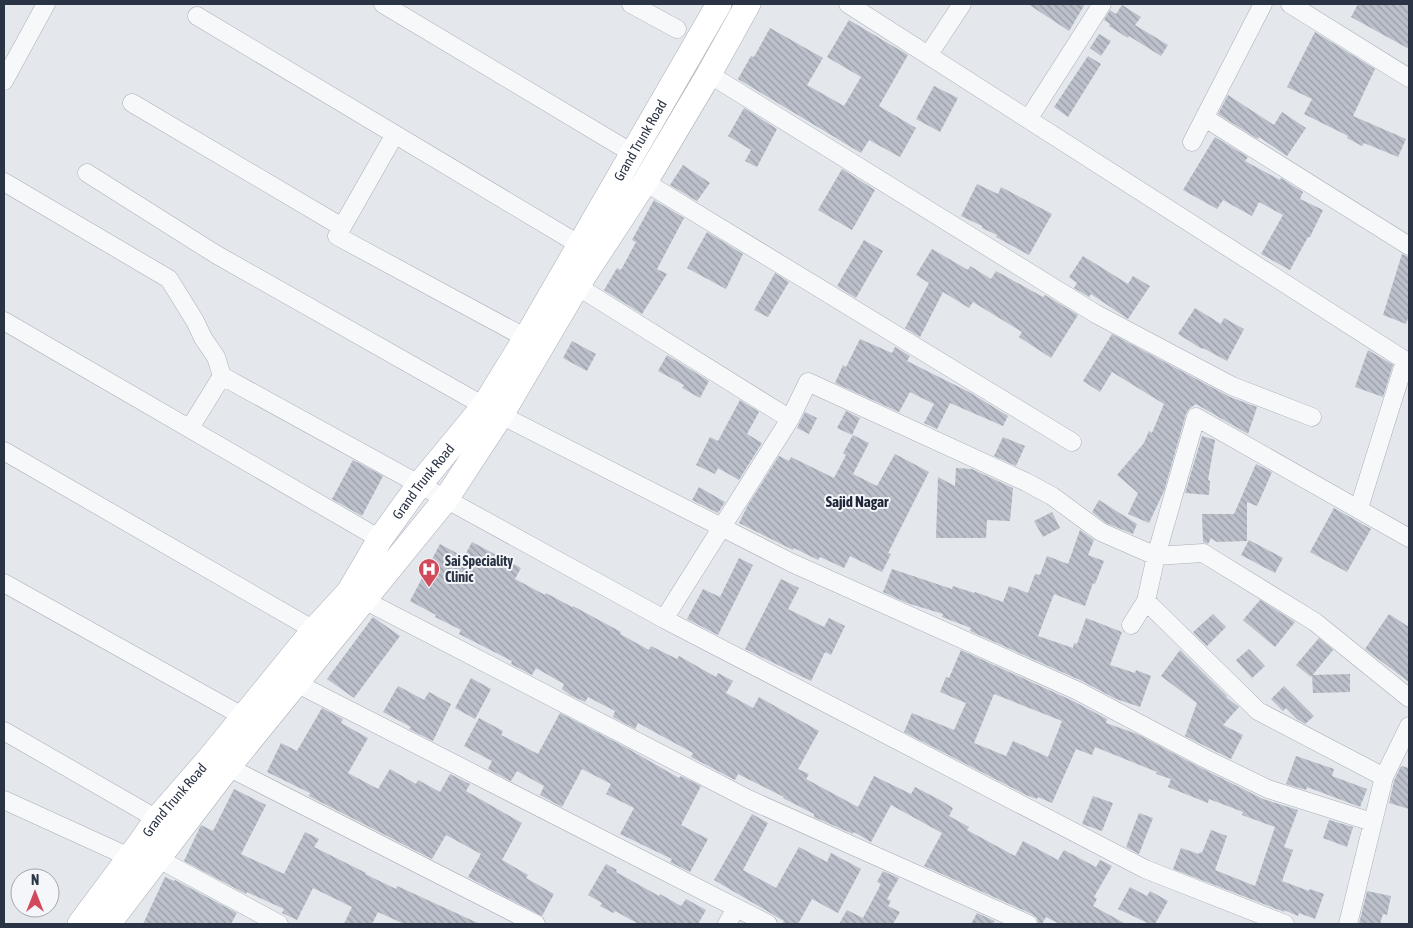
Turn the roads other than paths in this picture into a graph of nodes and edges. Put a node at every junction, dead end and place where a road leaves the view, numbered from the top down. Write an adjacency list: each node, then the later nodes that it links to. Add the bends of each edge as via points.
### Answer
1 (46, 4): 16 (street)
2 (383, 4): 22 (street)
3 (631, 4): 12 (street)
4 (719, 4): 22 (main road, Grand Trunk Road)
5 (748, 4): 14 (main road)
6 (848, 4): 13 (street)
7 (962, 4): 13 (street)
8 (1102, 4): 18 (street)
9 (1263, 4): 19 (street)
10 (1290, 4): 15 (street)
11 (197, 16): 20 (street)
12 (676, 29)
13 (929, 54): 18 (street)
14 (709, 74): 25 (main road); 35 (street, via 1096,314 1232,386)
15 (1409, 78)
16 (4, 81)
17 (132, 103): 26 (street)
18 (1028, 118): 32 (street)
19 (1205, 118): 21 (street); 28 (street)
20 (395, 134): 26 (street); 27 (street)
21 (1192, 142)
22 (632, 153): 27 (main road, Grand Trunk Road)
23 (87, 173): 34 (street, via 217,255)
24 (4, 182): 33 (street, via 169,278 216,357)
25 (645, 182): 29 (main road); 38 (street)
26 (342, 227): 31 (street, via 337,236)
27 (580, 245): 31 (main road, Grand Trunk Road)
28 (1409, 246)
29 (577, 286): 34 (main road); 36 (street)
30 (4, 321): 37 (street)
31 (526, 338): 34 (main road, Grand Trunk Road)
32 (1407, 362): 42 (street)
33 (222, 376): 37 (street); 40 (street)
34 (492, 411): 40 (main road, Grand Trunk Road); 41 (main road); 43 (street)
35 (1312, 417)
36 (790, 419): 43 (street); 46 (street, via 808,382 1026,482 1052,496 1100,532)
37 (190, 428): 44 (street)
38 (1072, 442)
39 (4, 451): 52 (street)
40 (419, 484): 41 (street); 44 (main road, Grand Trunk Road)
41 (446, 499): 48 (main road); 50 (street)
42 (1359, 508): 45 (street); 46 (street, via 1196,417)
43 (721, 528): 50 (street); 62 (street, via 792,564 1078,691 1268,788)
44 (380, 538): 52 (main road, Grand Trunk Road, via 349,592)
45 (1409, 538)
46 (1156, 556): 49 (street); 54 (street, via 1203,553 1315,622)
47 (4, 583): 55 (street)
48 (364, 600): 53 (main road); 72 (street, via 748,799)
49 (1146, 601): 51 (street); 59 (street, via 1258,711)
50 (664, 619): 73 (street, via 1145,869)
51 (1131, 625)
52 (314, 630): 55 (main road, Grand Trunk Road)
53 (296, 683): 58 (main road); 65 (street)
54 (1409, 698)
55 (244, 717): 61 (main road, Grand Trunk Road)
56 (1409, 726): 59 (street)
57 (4, 731): 61 (street)
58 (228, 766): 64 (main road); 69 (street)
59 (1384, 777): 62 (street)
60 (4, 800): 63 (street)
61 (157, 819): 63 (main road, Grand Trunk Road)
62 (1372, 822): 74 (street)
63 (129, 857): 66 (main road, Grand Trunk Road)
64 (158, 858): 67 (main road); 68 (street)
65 (736, 908): 70 (street); 71 (street)
66 (80, 924)
67 (108, 924)
68 (279, 924)
69 (536, 924)
70 (727, 924)
71 (768, 924)
72 (1028, 924)
73 (1285, 924)
74 (1348, 924)

